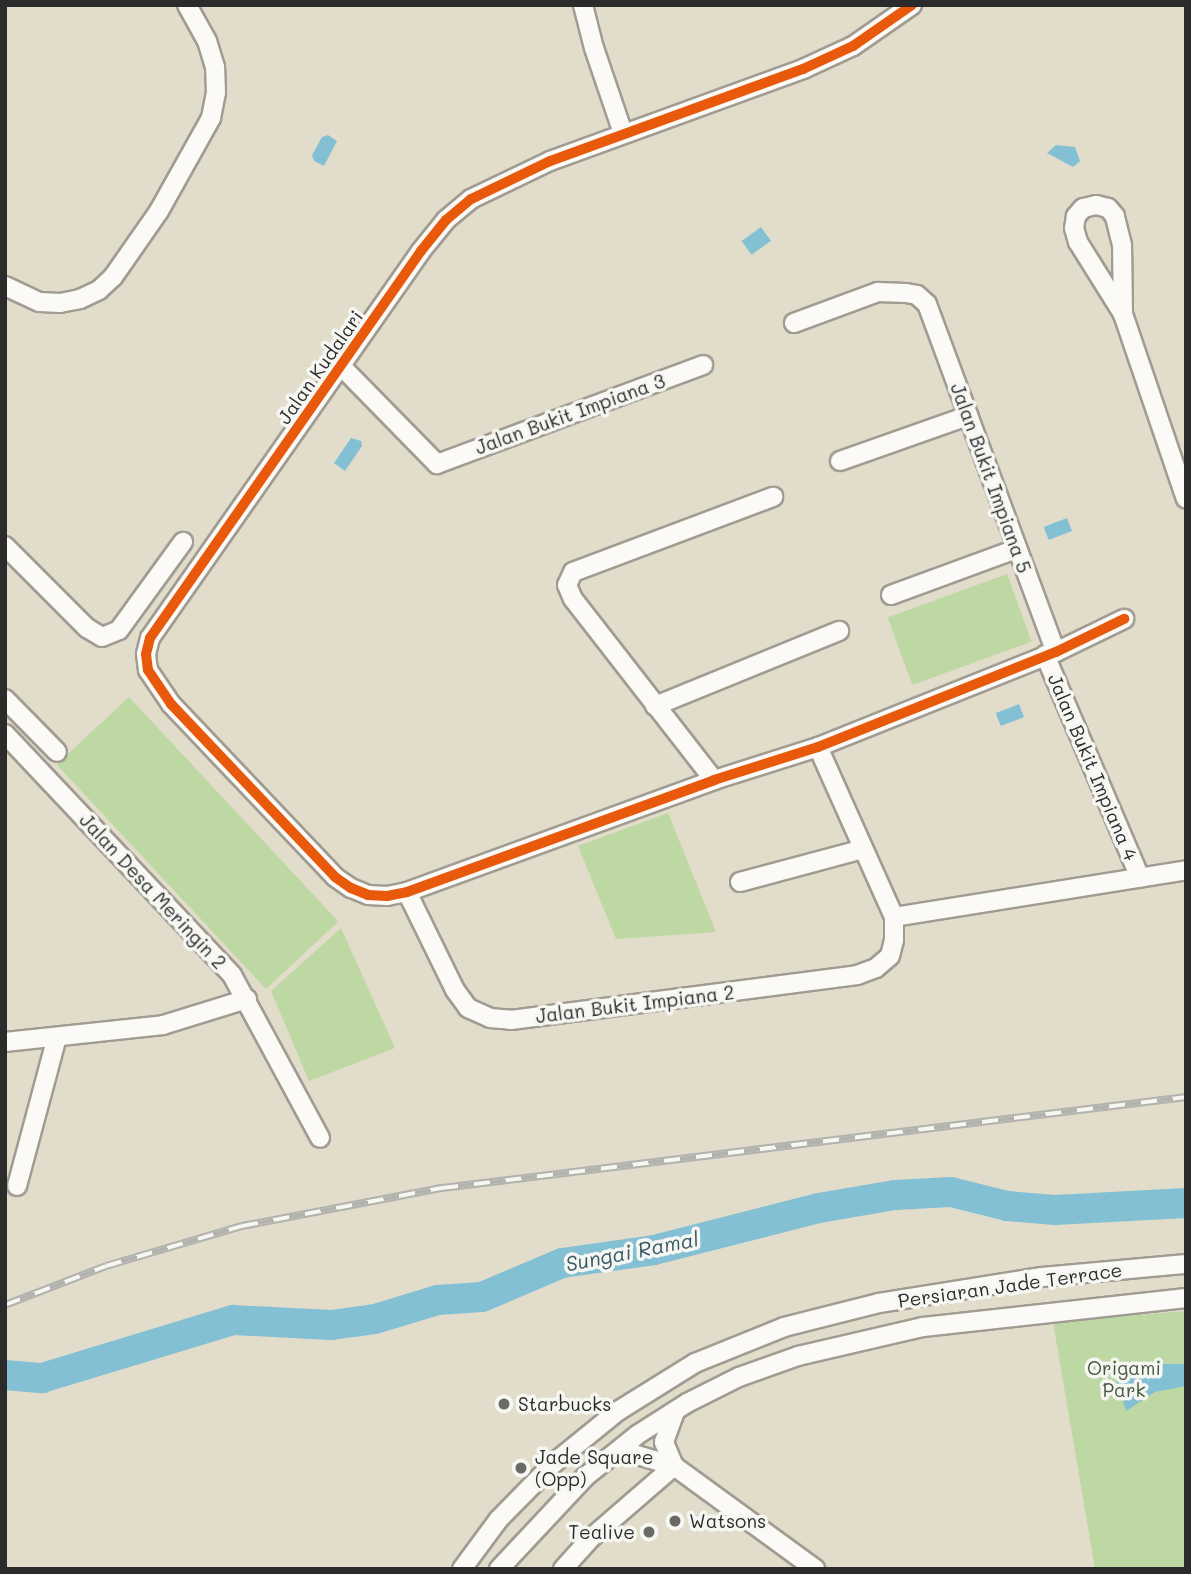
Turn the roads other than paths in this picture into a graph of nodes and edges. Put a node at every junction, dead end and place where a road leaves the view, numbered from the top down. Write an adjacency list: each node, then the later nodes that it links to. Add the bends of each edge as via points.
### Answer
1 (187, 5): 5 (street, via 207,41 216,93 211,118 159,211 99,290 60,303 40,302)
2 (583, 5): 4 (street)
3 (912, 5): 4 (street, Jalan Kudalari, via 853,46 803,69)
4 (623, 133): 9 (street, Jalan Kudalari, via 502,181 471,199 421,251)
5 (5, 286)
6 (1123, 314): 6 (street, via 1078,243 1074,228 1083,208 1096,205 1115,216 1122,245); 13 (street)
7 (794, 323): 10 (street, Jalan Bukit Impiana 5, via 862,296 886,291 917,295 927,304)
8 (703, 365): 9 (street, Jalan Bukit Impiana 3, via 437,464)
9 (342, 367): 31 (street, Jalan Kudalari, via 150,638 146,654 148,670 171,704 335,877 368,895)
10 (968, 416): 11 (street); 16 (street, Jalan Bukit Impiana 5)
11 (840, 461)
12 (774, 497): 22 (street, via 572,572 567,585 573,599)
13 (1186, 499)
14 (183, 542): 15 (street, via 119,631 102,637 87,628)
15 (5, 546)
16 (1016, 550): 17 (street); 20 (street, Jalan Bukit Impiana 5)
17 (891, 595)
18 (1124, 619): 20 (street, Jalan Kudalari)
19 (839, 631): 22 (street)
20 (1051, 654): 24 (street, Jalan Kudalari); 29 (street, Jalan Bukit Impiana 4)
21 (5, 699): 25 (street)
22 (655, 706): 26 (street)
23 (5, 734): 33 (street, Jalan Desa Meringin 2, via 213,952)
24 (818, 747): 26 (street, Jalan Kudalari); 27 (street)
25 (57, 752)
26 (714, 780): 31 (street, Jalan Kudalari)
27 (863, 849): 30 (street); 32 (street)
28 (1186, 870): 29 (street)
29 (1140, 878): 32 (street)
30 (740, 882)
31 (407, 892): 32 (street, Jalan Bukit Impiana 2, via 468,1008 511,1020 857,975 890,956)
32 (894, 917)
33 (247, 999): 34 (street, via 163,1025); 36 (street, Jalan Desa Meringin 2)
34 (57, 1037): 35 (street); 37 (street)
35 (5, 1042)
36 (320, 1138)
37 (17, 1186)
38 (1186, 1264): 43 (street, Persiaran Jade Terrace, via 1042,1277 879,1303 784,1327 695,1363 618,1411 554,1463 499,1519)
39 (1186, 1298): 40 (street, Persiaran Jade Terrace, via 923,1327 854,1341 739,1377)
40 (676, 1411): 41 (street, Persiaran Jade Terrace); 42 (street, via 664,1442)
41 (611, 1455): 42 (street, via 634,1454); 44 (street, Persiaran Jade Terrace, via 576,1485)
42 (674, 1466): 45 (street, via 591,1538); 46 (street)
43 (462, 1569)
44 (499, 1569)
45 (563, 1569)
46 (815, 1569)

